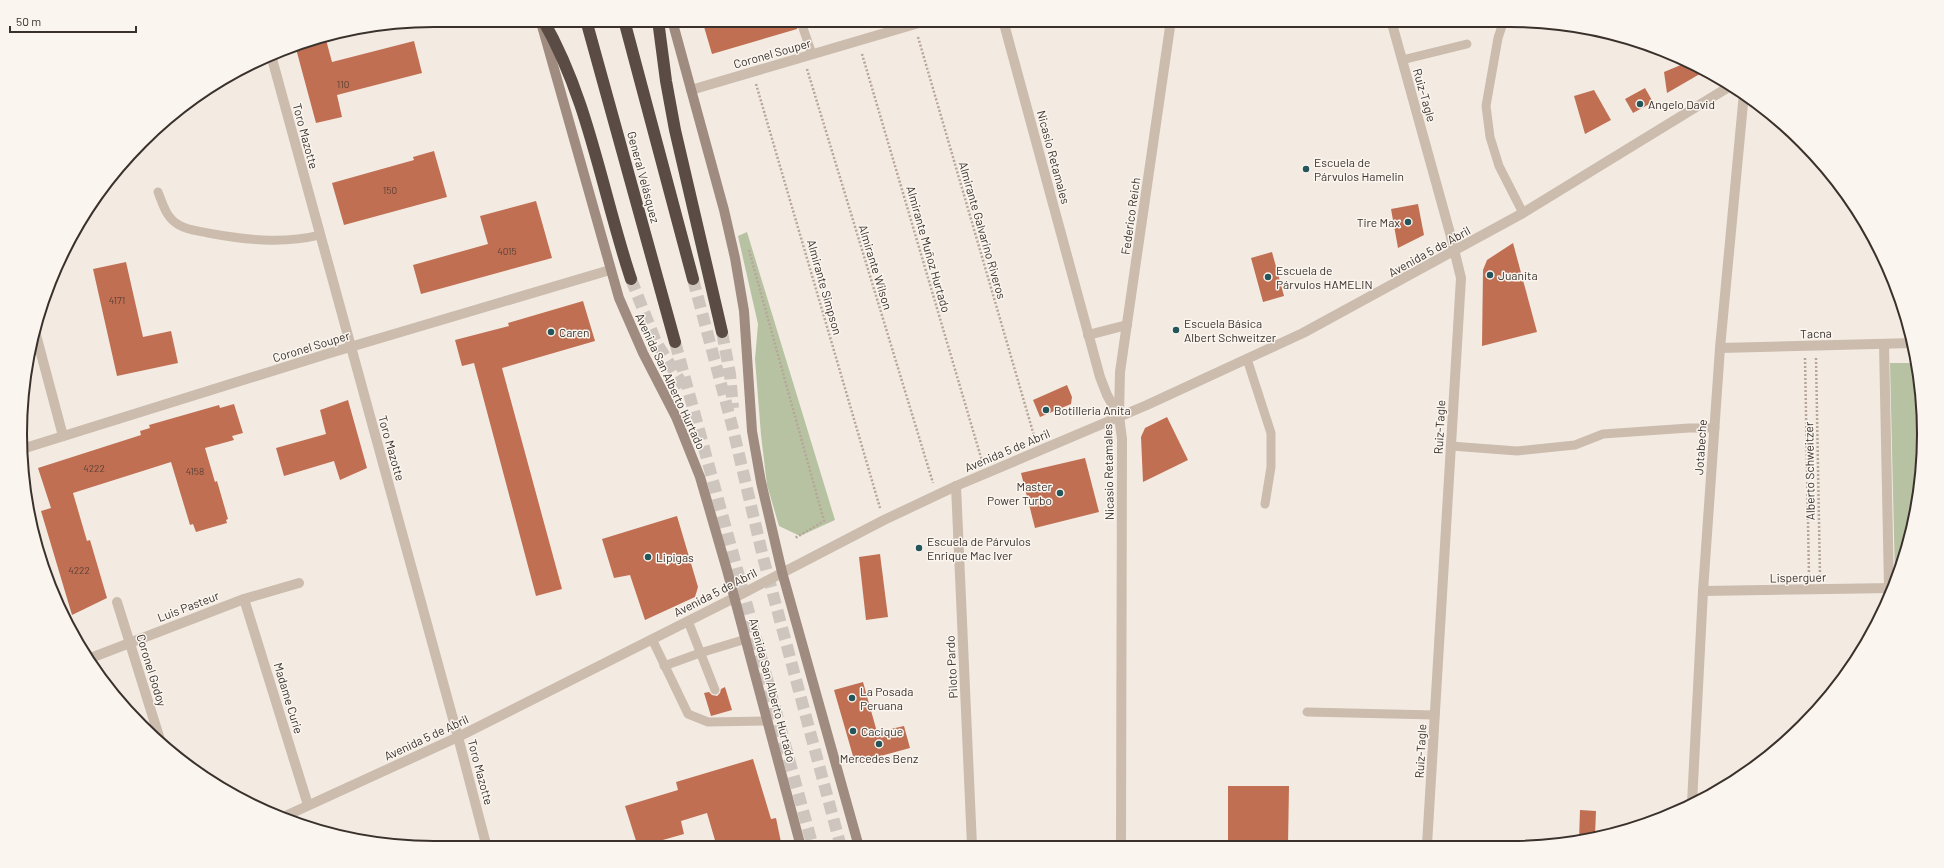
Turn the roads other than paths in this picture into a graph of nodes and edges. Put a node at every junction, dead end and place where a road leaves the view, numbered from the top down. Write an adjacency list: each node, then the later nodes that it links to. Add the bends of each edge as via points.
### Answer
1 (544, 27): 24 (main road, Avenida San Alberto Hurtado)
2 (546, 27): 25 (highway, via 562,55 577,91)
3 (588, 27): 31 (highway, General Velásquez)
4 (626, 27): 26 (highway, General Velásquez)
5 (659, 27): 28 (highway, via 673,124)
6 (674, 27): 18 (main road)
7 (905, 27): 14 (street, Coronel Souper)
8 (1005, 27): 29 (street, Nicasio Retamales)
9 (1170, 27): 27 (street, Federico Reich)
10 (1393, 27): 15 (street, Ruiz-Tagle)
11 (1502, 27): 21 (lane, via 1486,106 1490,137 1498,166)
12 (803, 28): 14 (lane)
13 (1467, 44): 15 (lane)
14 (812, 54): 18 (street, Coronel Souper)
15 (1402, 60): 23 (street, Ruiz-Tagle)
16 (272, 61): 22 (street, Toro Mazotte)
17 (1725, 89): 21 (street, Avenida 5 de Abril)
18 (692, 90): 44 (main road, via 734,252 744,311 749,401 756,460)
19 (1743, 101): 35 (street, Jotabeche)
20 (158, 192): 22 (lane, via 168,215 178,225 191,229 233,238 264,240 298,240)
21 (1523, 213): 23 (street, Avenida 5 de Abril)
22 (320, 235): 34 (street, Toro Mazotte)
23 (1455, 252): 36 (street, Avenida 5 de Abril, via 1303,333); 40 (street, Ruiz-Tagle, via 1461,278)
24 (610, 270): 34 (street, Coronel Souper); 49 (main road, Avenida San Alberto Hurtado, via 632,329 689,447 714,523)
25 (631, 279)
26 (693, 279)
27 (1127, 325): 29 (street); 37 (street, Federico Reich, via 1120,372)
28 (722, 332)
29 (1088, 334): 37 (street, Nicasio Retamales, via 1102,382)
30 (38, 342): 39 (street)
31 (675, 342)
32 (1906, 343): 33 (street, Tacna)
33 (1884, 344): 35 (street, Tacna); 45 (street)
34 (350, 347): 39 (street, Coronel Souper); 64 (street, Toro Mazotte)
35 (1720, 348): 38 (street, Jotabeche)
36 (1247, 359): 37 (street, Avenida 5 de Abril); 43 (lane, via 1271,432 1271,467)
37 (1119, 416): 42 (street, Avenida 5 de Abril); 72 (street, Nicasio Retamales, via 1122,439)
38 (1715, 428): 40 (lane, via 1603,434 1575,445 1517,451); 48 (street, Jotabeche)
39 (63, 436): 41 (street, Coronel Souper)
40 (1451, 446): 61 (street, Ruiz-Tagle)
41 (27, 447)
42 (956, 486): 44 (street, Avenida 5 de Abril); 71 (street, Piloto Pardo)
43 (1265, 504)
44 (782, 572): 49 (street, Avenida 5 de Abril); 70 (main road)
45 (1891, 577)
46 (299, 583): 50 (street, Luis Pasteur)
47 (1887, 588): 48 (street, Lisperguer)
48 (1703, 592): 65 (street, Jotabeche)
49 (734, 598): 52 (street, Avenida 5 de Abril); 54 (main road, Avenida San Alberto Hurtado)
50 (244, 599): 55 (street, Luis Pasteur); 66 (street, Madame Curie)
51 (117, 602): 55 (street, Coronel Godoy)
52 (688, 621): 53 (street, Avenida 5 de Abril); 56 (lane)
53 (652, 639): 58 (lane); 64 (street, Avenida 5 de Abril)
54 (746, 639): 56 (lane); 62 (main road, Avenida San Alberto Hurtado)
55 (130, 642): 57 (street, Luis Pasteur); 63 (street, Coronel Godoy)
56 (700, 653): 58 (lane); 59 (lane)
57 (94, 657)
58 (664, 666): 62 (lane, via 688,714 708,722 726,716)
59 (715, 690)
60 (1307, 712): 61 (lane)
61 (1435, 715): 73 (street, Ruiz-Tagle)
62 (768, 721): 69 (main road, Avenida San Alberto Hurtado)
63 (158, 733)
64 (458, 737): 66 (street, Avenida 5 de Abril); 68 (street, Toro Mazotte)
65 (1692, 798)
66 (308, 805): 67 (street, Avenida 5 de Abril)
67 (289, 814)
68 (485, 841)
69 (799, 841)
70 (857, 841)
71 (972, 841)
72 (1121, 841)
73 (1427, 841)

